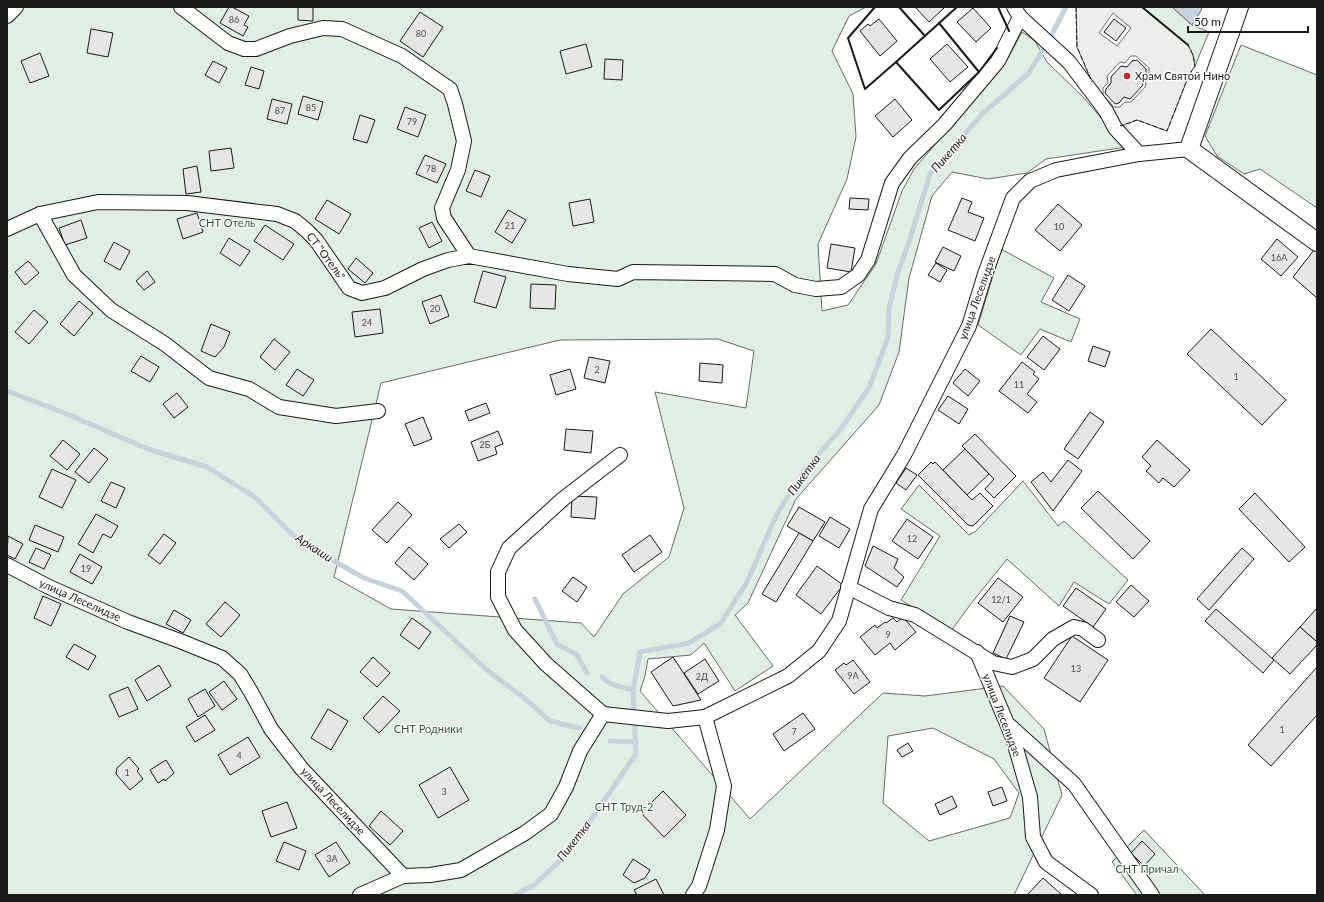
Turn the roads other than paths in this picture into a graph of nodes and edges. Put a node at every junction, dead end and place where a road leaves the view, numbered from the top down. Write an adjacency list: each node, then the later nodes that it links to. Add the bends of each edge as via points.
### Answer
1 (16, 7): 5 (street)
2 (181, 7): 11 (street, via 228,43 244,49 256,49 290,36 324,28 342,29 402,56 450,89 464,141 458,170 442,208 444,218)
3 (1239, 7): 6 (street)
4 (1017, 12): 7 (street, via 1069,62 1106,111 1115,128); 11 (street, СТ "Отель", via 998,62 944,125 910,158 892,183 868,260 858,275 841,287 816,289 795,285 775,274 633,272 618,278 568,274)
5 (7, 16)
6 (1189, 149): 7 (street, улица Леселидзе); 10 (street)
7 (1139, 154): 15 (street, улица Леселидзе, via 1056,170 1030,181 1013,198 969,326 904,456 871,509)
8 (40, 214): 9 (street, СТ "Отель"); 11 (street, СТ "Отель", via 98,202 187,203 277,214 295,221 306,230 316,240 349,288 362,293 385,288 423,269); 12 (street, via 74,275 111,310 165,344 209,378 249,389 279,407 336,416)
9 (7, 229)
10 (1317, 242)
11 (468, 256)
12 (378, 411)
13 (620, 455): 18 (street, via 563,499 509,548 498,572 498,597 515,630 546,664)
14 (7, 566): 21 (street, улица Леселидзе, via 128,622 222,658 240,674 271,729 302,769)
15 (848, 587): 17 (street, улица Леселидзе, via 889,608 915,615); 19 (street, улица Леселидзе, via 839,621 819,651 788,676)
16 (1098, 640): 17 (street, улица Леселидзе, via 1083,629 1074,627 1053,639 1033,659 1012,667 993,663)
17 (977, 652): 20 (street, улица Леселидзе)
18 (603, 714): 19 (street, улица Леселидзе, via 668,721); 21 (street, via 580,751 566,787 551,814 525,833 461,870)
19 (705, 717): 23 (street, via 724,786 717,830 699,886)
20 (1007, 723): 24 (street, улица Леселидзе, via 1030,797 1033,837 1046,862); 25 (street, via 1074,784)
21 (403, 876): 22 (street)
22 (360, 895)
23 (693, 895)
24 (1091, 895)
25 (1152, 895)

